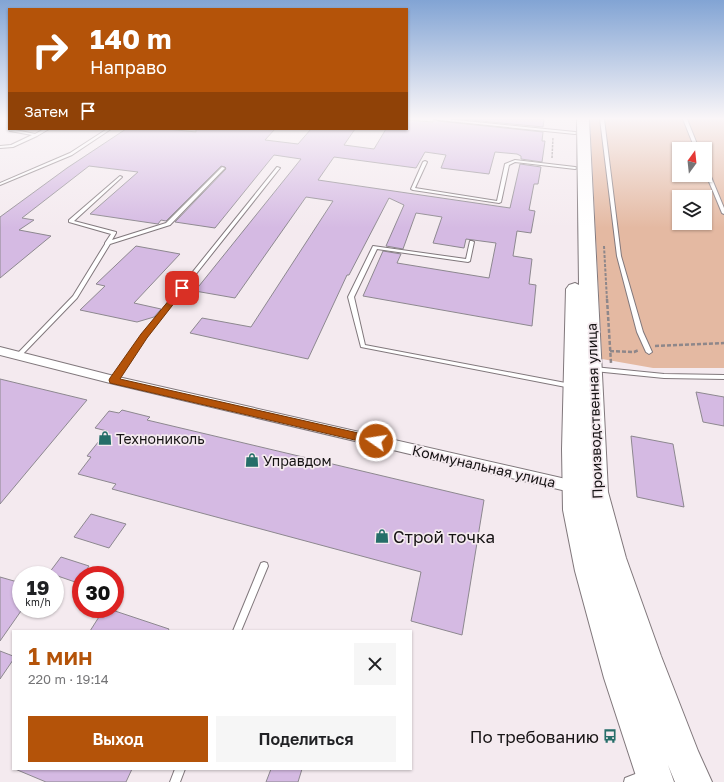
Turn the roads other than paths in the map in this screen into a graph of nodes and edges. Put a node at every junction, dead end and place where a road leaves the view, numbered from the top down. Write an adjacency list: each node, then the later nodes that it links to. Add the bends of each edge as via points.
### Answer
1 (67, 155): 11 (lane)
2 (576, 155): 8 (highway, Производственная улица)
3 (580, 155): 18 (highway, Производственная улица)
4 (607, 155): 15 (lane, via 619,256 640,332)
5 (425, 162): 8 (lane, via 413,189 500,202 507,164 515,161)
6 (223, 168): 14 (lane, via 168,224)
7 (278, 168): 20 (lane, via 144,336)
8 (575, 168): 21 (highway, Производственная улица)
9 (120, 177): 14 (lane, via 71,221 114,233)
10 (711, 182): 12 (lane)
11 (0, 184)
12 (724, 213)
13 (472, 242): 21 (lane, via 468,261 375,247 351,297 363,346)
14 (107, 243): 17 (lane, via 75,296)
15 (648, 349)
16 (0, 351): 17 (street, Коммунальная улица)
17 (18, 356): 20 (street, Коммунальная улица)
18 (592, 369): 19 (lane, via 664,376); 22 (highway, Производственная улица)
19 (724, 377)
20 (114, 380): 22 (street, Коммунальная улица)
21 (575, 386): 22 (highway, Производственная улица)
22 (585, 490): 26 (highway, Производственная улица, via 576,510 589,571); 28 (highway, Производственная улица)
23 (264, 566): 24 (lane)
24 (237, 630)
25 (180, 770): 27 (lane)
26 (646, 778)
27 (175, 782)
28 (694, 782)

